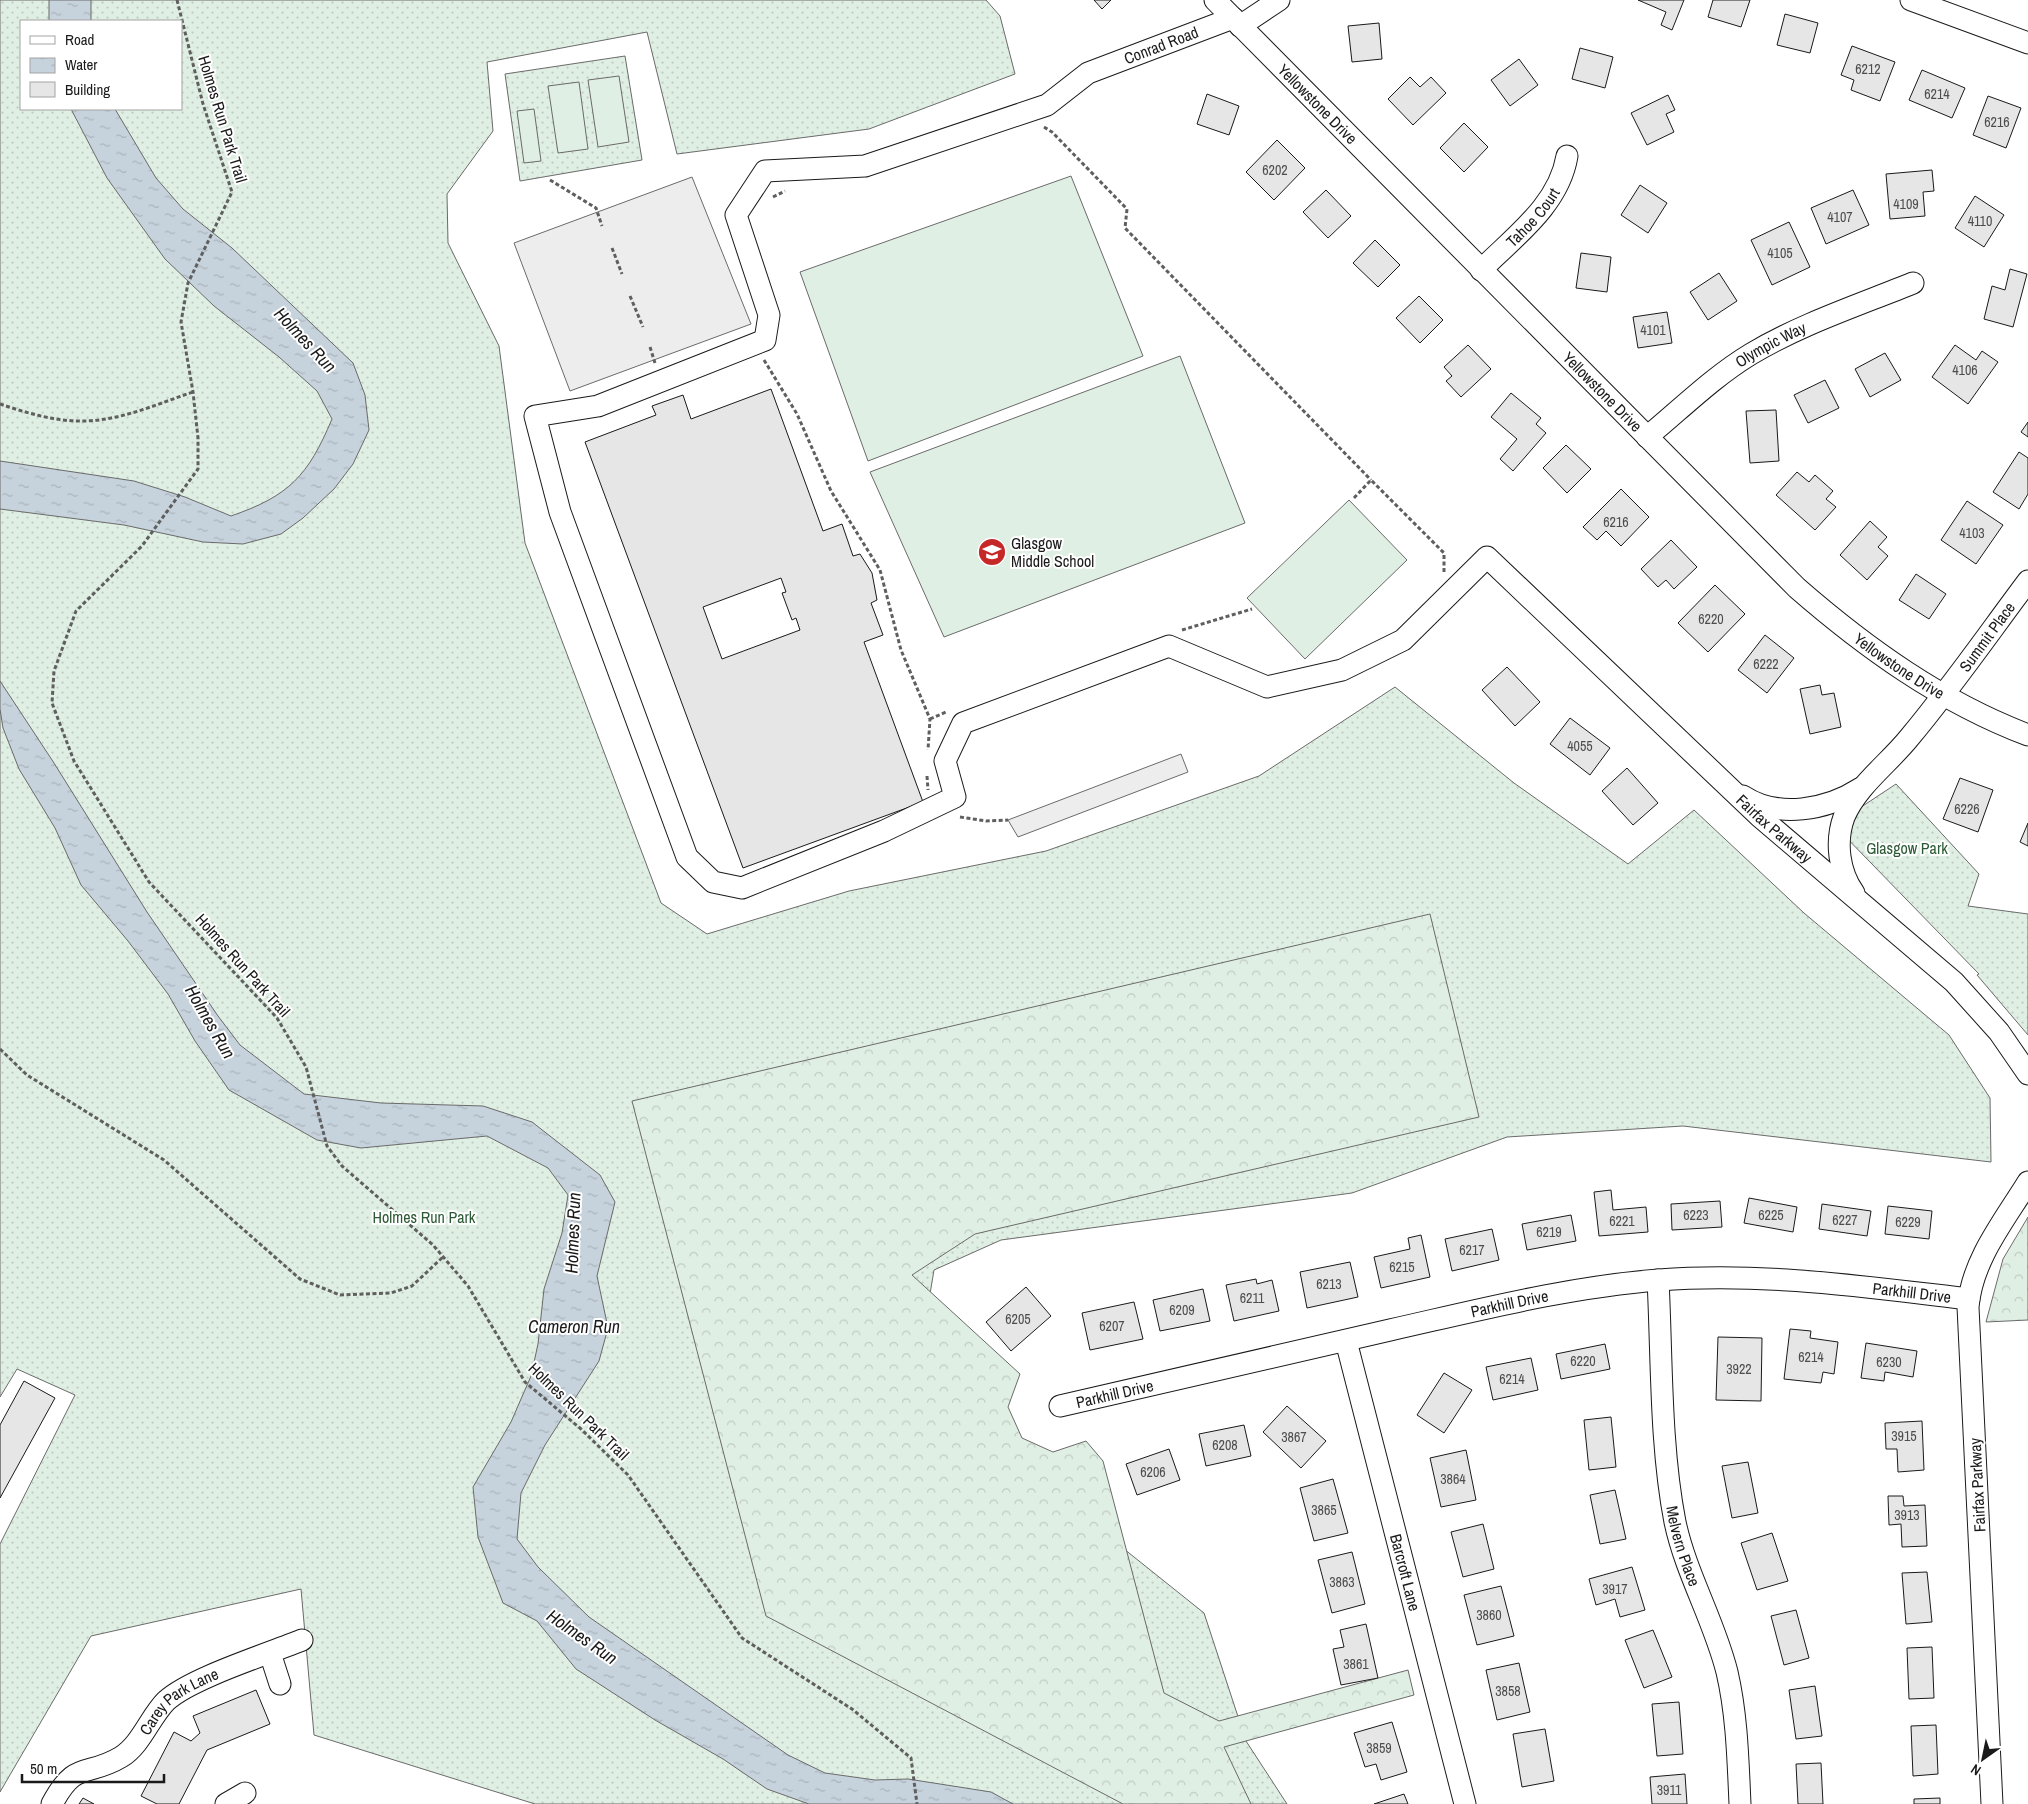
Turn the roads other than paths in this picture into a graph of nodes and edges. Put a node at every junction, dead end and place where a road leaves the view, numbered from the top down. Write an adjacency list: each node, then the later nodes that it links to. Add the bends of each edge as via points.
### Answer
1 (1215, 0): 4 (street, Yellowstone Drive)
2 (1279, 0): 4 (street, Conrad Road)
3 (1911, 0): 5 (street)
4 (1236, 22): 7 (street, Yellowstone Drive); 11 (street, Conrad Road, via 1088,72 1047,105 865,166 765,171 736,215 769,315 765,340 598,406 535,416 560,512 687,857 713,882 742,888 884,831 955,797 945,761 963,723 1168,646 1267,687 1342,670 1403,640 1487,557)
5 (2028, 43)
6 (1567, 156): 7 (street, Tahoe Court, via 1559,185 1548,203)
7 (1481, 270): 9 (street, Yellowstone Drive)
8 (1913, 283): 9 (street, Olympic Way, via 1802,328 1752,354 1723,373)
9 (1647, 437): 12 (street, Yellowstone Drive, via 1826,614 1888,661)
10 (2028, 581): 12 (street, Summit Place)
11 (1517, 585): 14 (street, Fairfax Parkway)
12 (1942, 695): 13 (street, Yellowstone Drive); 15 (street, Summit Place)
13 (2028, 735)
14 (1724, 783): 15 (street, Summit Place, via 1757,802 1779,808 1804,809 1827,805); 16 (street, Fairfax Parkway)
15 (1867, 784): 16 (street, Summit Place, via 1844,818 1840,836 1844,875)
16 (1863, 906): 17 (street, Fairfax Parkway, via 1954,982 1999,1032)
17 (2028, 1074)
18 (2028, 1182): 20 (street, Fairfax Parkway, via 1980,1259)
19 (1658, 1280): 20 (street, Parkhill Drive, via 1817,1281); 21 (street, Parkhill Drive, via 1606,1285 1520,1300); 30 (street, Melvern Place, via 1669,1479 1675,1521 1726,1672 1734,1711)
20 (1969, 1300): 31 (street, Fairfax Parkway)
21 (1346, 1340): 22 (street, Parkhill Drive); 29 (street, Barcroft Lane)
22 (1060, 1406)
23 (302, 1640): 24 (street, Carey Park Lane)
24 (270, 1653): 25 (street); 27 (street, Carey Park Lane, via 204,1679 168,1699 129,1750 110,1762 70,1777)
25 (280, 1684)
26 (245, 1793): 28 (street)
27 (52, 1804)
28 (226, 1804)
29 (1465, 1804)
30 (1740, 1804)
31 (1992, 1804)

